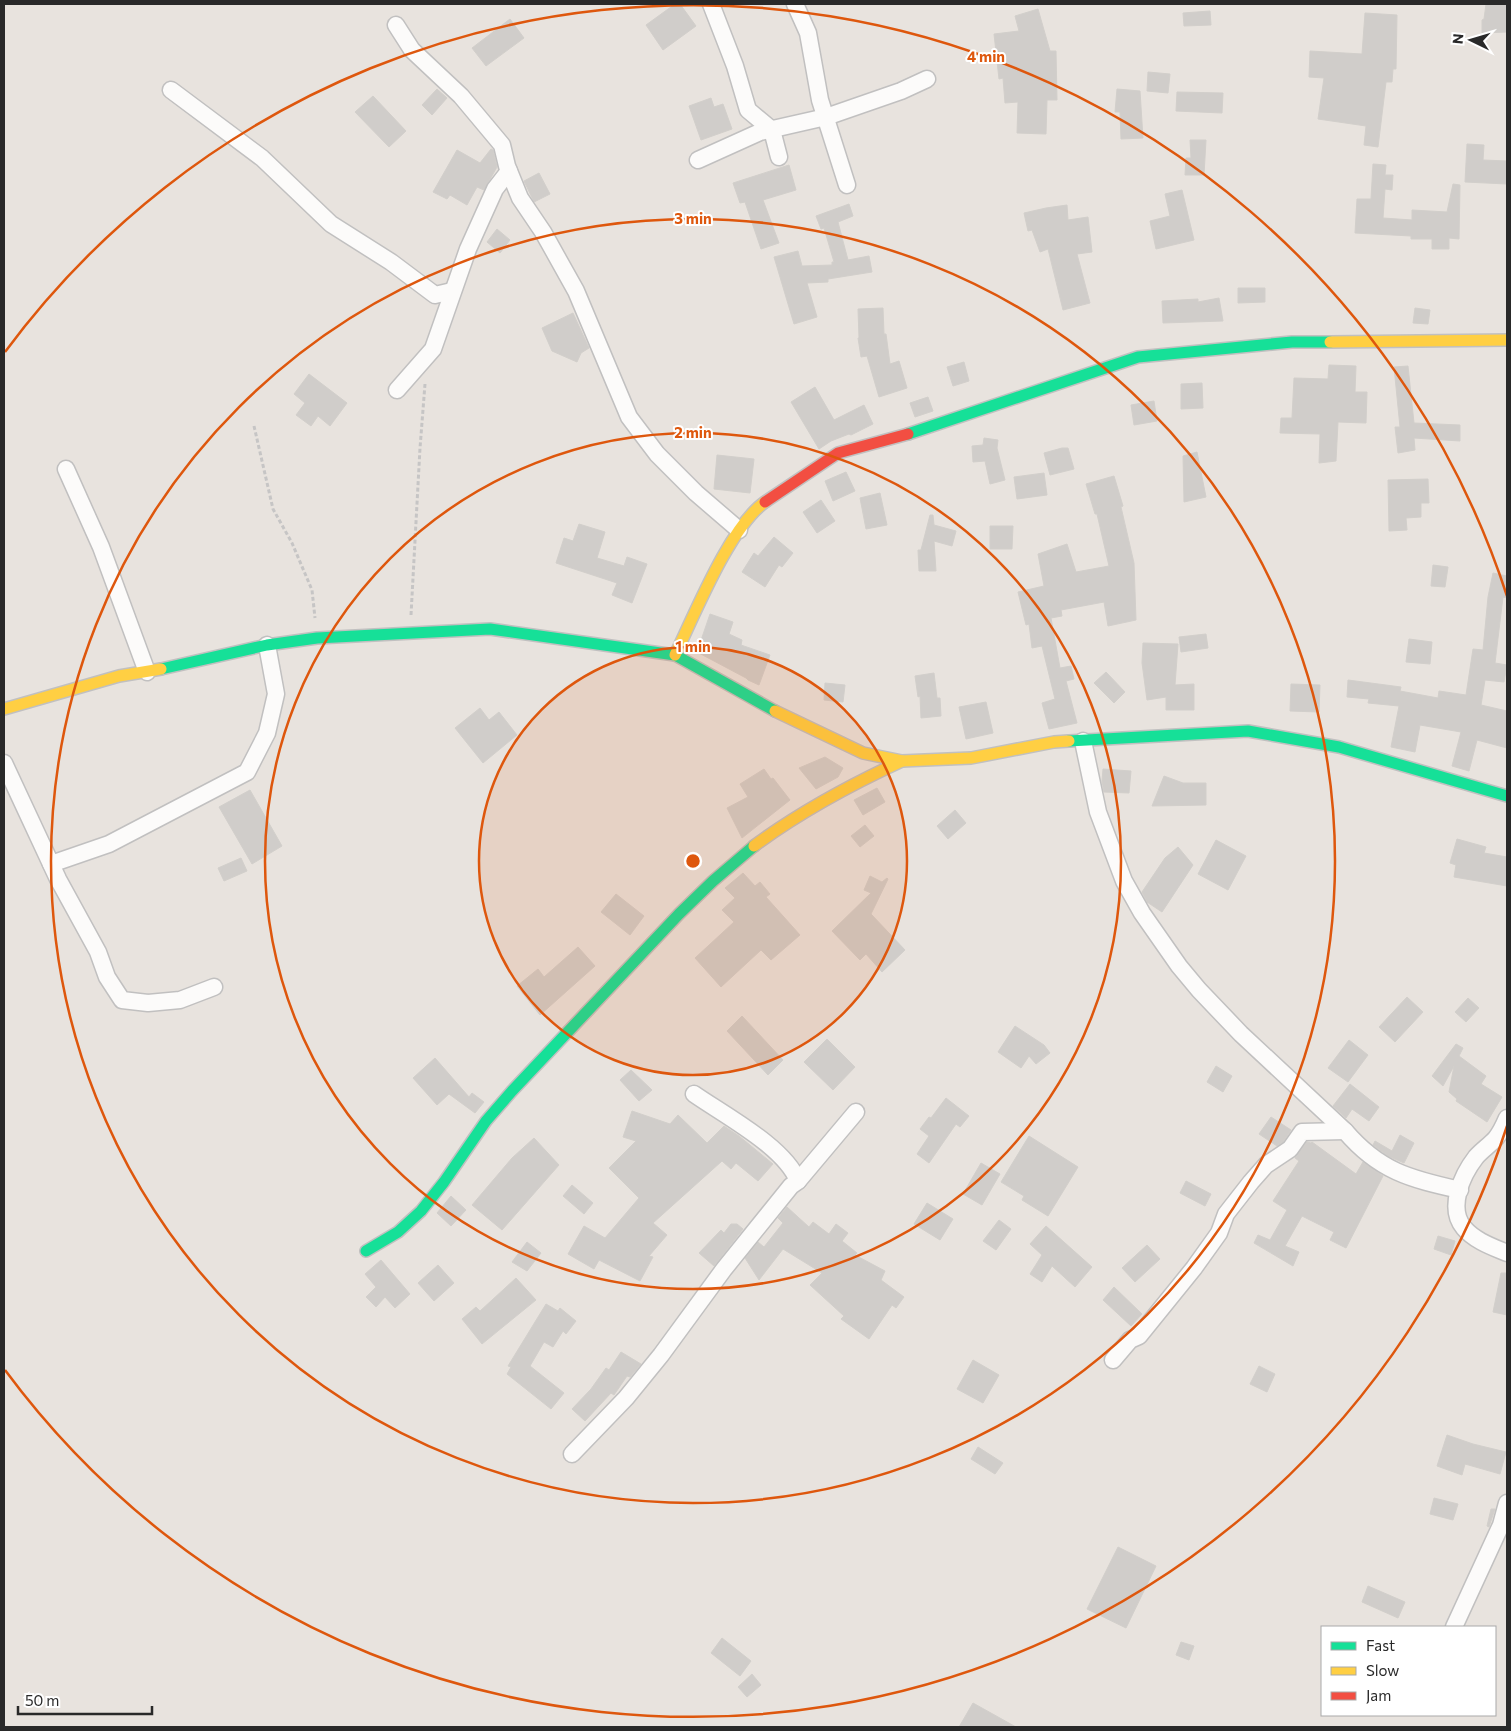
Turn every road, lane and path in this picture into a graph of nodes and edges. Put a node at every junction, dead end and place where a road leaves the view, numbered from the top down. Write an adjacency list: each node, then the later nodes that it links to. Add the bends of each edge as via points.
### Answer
1 (711, 4): 7 (street, via 748,110)
2 (795, 4): 6 (street, via 808,33)
3 (396, 25): 10 (street, via 412,50 461,96 502,145)
4 (926, 80): 6 (street)
5 (171, 90): 12 (street, via 262,158 331,224 391,262 434,295)
6 (826, 117): 7 (street); 11 (street)
7 (772, 130): 8 (street); 9 (street, via 760,132)
8 (779, 156)
9 (698, 160)
10 (510, 171): 12 (street, via 495,189); 18 (street, via 520,198 576,291 629,417 657,454)
11 (847, 184)
12 (452, 291): 14 (street, via 433,350)
13 (1507, 340): 18 (street, via 1292,342 1138,357 908,434 838,453 758,507)
14 (422, 361): 15 (street); 19 (path, via 426,386)
15 (397, 390)
16 (254, 426): 20 (path, via 273,509 312,590)
17 (66, 469): 23 (street, via 100,547)
18 (739, 530): 22 (street)
19 (411, 616)
20 (317, 638): 21 (street); 22 (street, via 490,629)
21 (267, 645): 23 (street); 29 (street, via 276,694 266,733 247,772 109,844)
22 (675, 655): 26 (street, via 767,707 863,754)
23 (147, 672): 24 (street, via 119,676)
24 (4, 709)
25 (1083, 741): 26 (street, via 1054,742 971,758); 28 (street, via 1248,731 1339,747); 34 (street, via 1098,812 1124,882 1142,913 1178,966 1199,990)
26 (902, 761): 37 (street, via 849,786 787,822 714,880 496,1108 434,1195 408,1224)
27 (4, 763): 29 (street)
28 (1507, 796)
29 (50, 864): 30 (street, via 122,1000 148,1003 180,1000)
30 (214, 987)
31 (694, 1094): 35 (street, via 783,1158)
32 (856, 1112): 35 (street)
33 (1507, 1118): 36 (street, via 1494,1140 1476,1157)
34 (1345, 1131): 36 (street, via 1358,1146 1388,1168 1421,1182); 39 (street, via 1302,1132 1290,1149 1266,1165 1226,1214 1219,1232 1194,1268 1139,1336 1130,1340)
35 (798, 1181): 40 (street, via 724,1269 626,1398)
36 (1460, 1190): 38 (street, via 1458,1219 1465,1230 1478,1240)
37 (366, 1251)
38 (1507, 1253)
39 (1113, 1360)
40 (572, 1454)
41 (1507, 1503): 42 (street, via 1501,1525)
42 (1454, 1626)

